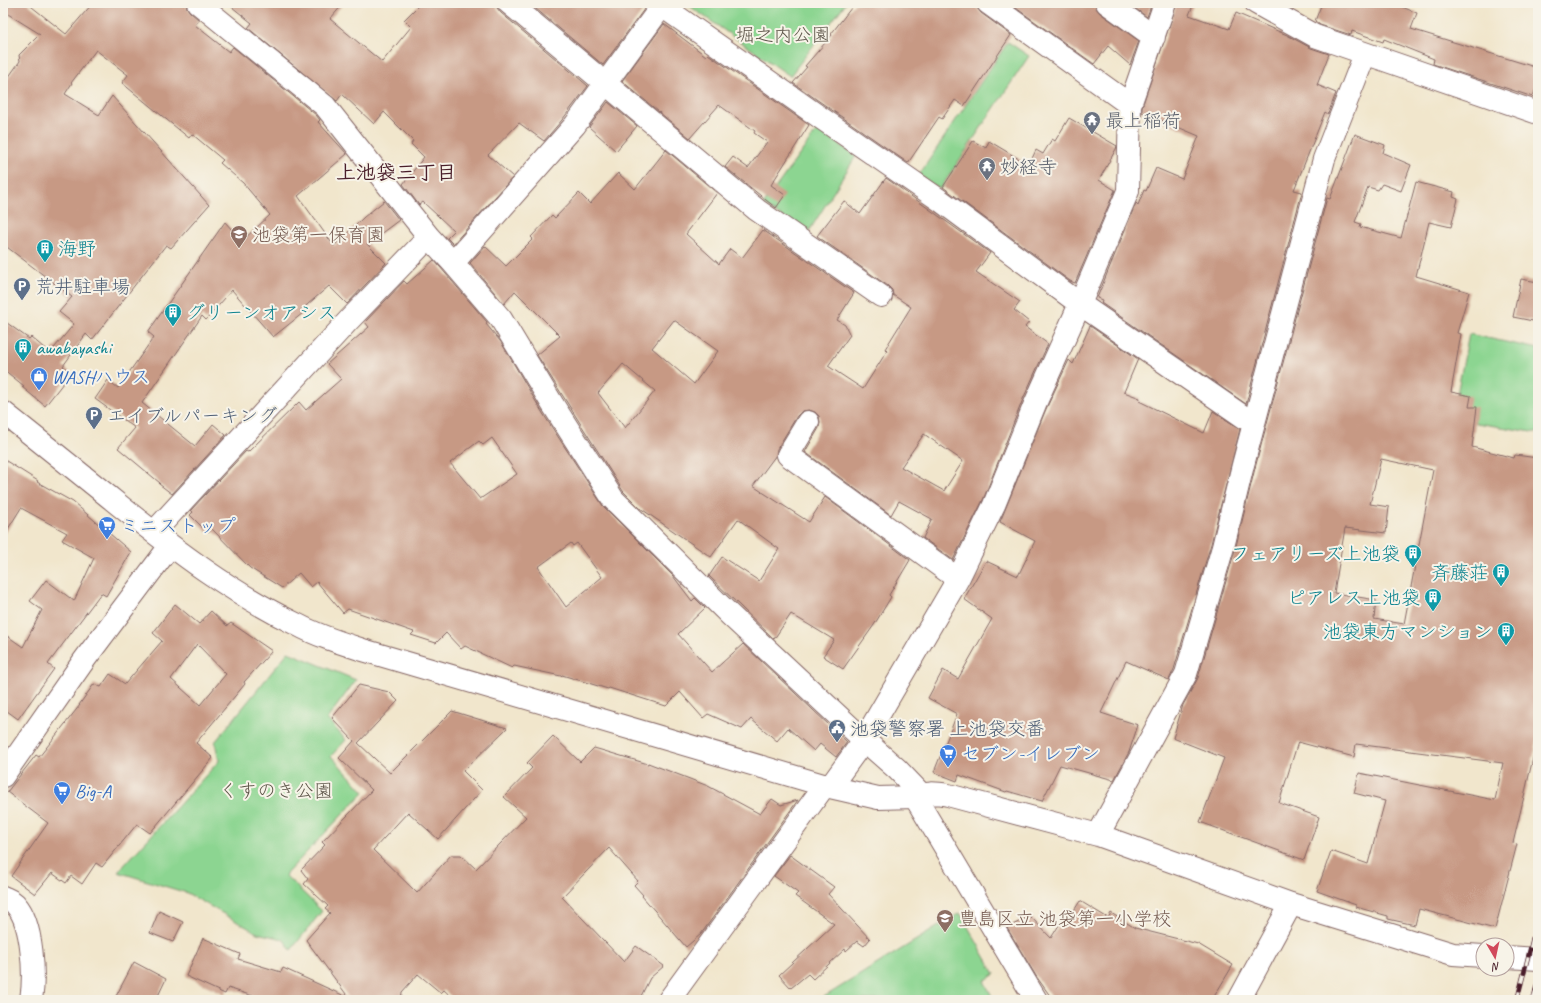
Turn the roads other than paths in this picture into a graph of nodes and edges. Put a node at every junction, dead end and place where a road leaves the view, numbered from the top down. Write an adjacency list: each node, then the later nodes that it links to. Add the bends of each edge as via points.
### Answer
1 (198, 3): 13 (street, via 325,106)
2 (509, 3): 10 (street)
3 (988, 3): 11 (street)
4 (1107, 3): 8 (street)
5 (1165, 3): 8 (street)
6 (1256, 3): 9 (street, via 1315,36)
7 (663, 4): 10 (street); 16 (street, via 941,201)
8 (1154, 37): 11 (street)
9 (1365, 54): 12 (street); 19 (street, via 1324,159)
10 (605, 84): 14 (street, via 575,125); 15 (street, via 757,210)
11 (1130, 105): 16 (street, via 1128,191)
12 (1538, 114)
13 (429, 237): 14 (street); 20 (street, via 349,320)
14 (453, 263): 22 (street, via 501,319 613,499 730,615)
15 (881, 296)
16 (1080, 304): 19 (street); 21 (street, via 1035,404 994,505)
17 (3, 412): 20 (street)
18 (808, 422): 21 (street, via 788,455)
19 (1254, 424): 26 (street, via 1219,563 1186,674)
20 (162, 539): 23 (street, via 85,659); 24 (street, via 206,572 252,600 298,626 327,638)
21 (958, 578): 22 (street)
22 (864, 740): 24 (street); 25 (street, via 897,768)
23 (3, 776)
24 (827, 786): 25 (street, via 878,798); 33 (street)
25 (918, 795): 26 (street, via 948,795); 34 (street)
26 (1098, 836): 28 (street)
27 (3, 897): 32 (street, via 16,904 27,925 31,948)
28 (1291, 904): 29 (street, via 1453,954); 35 (street)
29 (1475, 955)
30 (1515, 958): 31 (street)
31 (1538, 959)
32 (31, 1000)
33 (668, 1000)
34 (1036, 1000)
35 (1239, 1000)

